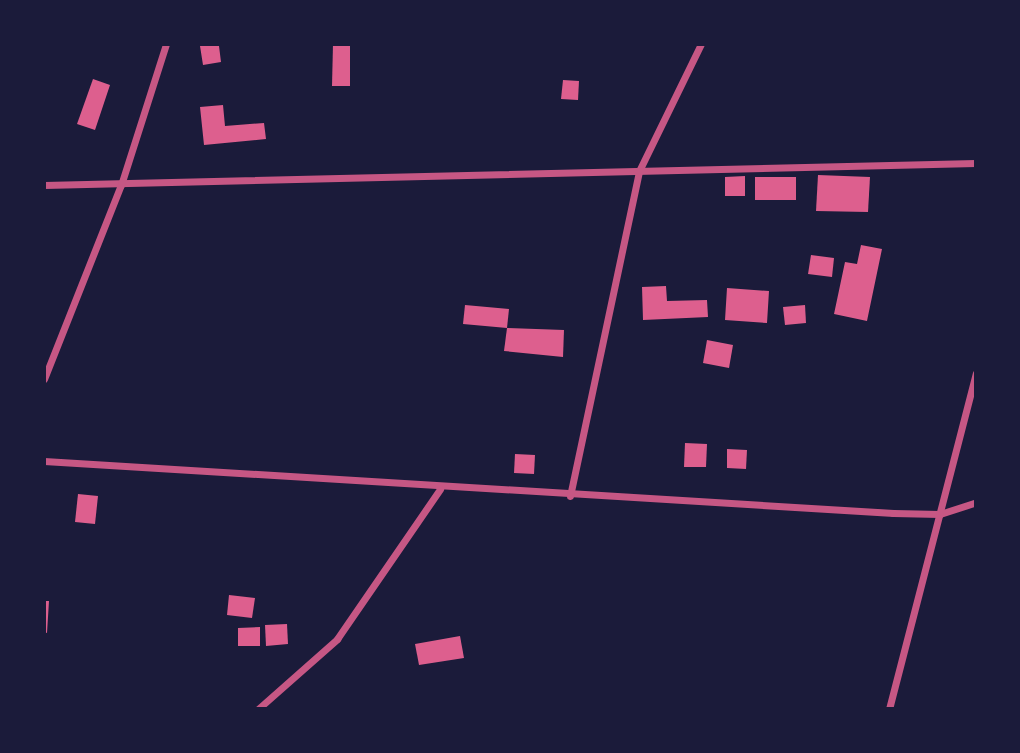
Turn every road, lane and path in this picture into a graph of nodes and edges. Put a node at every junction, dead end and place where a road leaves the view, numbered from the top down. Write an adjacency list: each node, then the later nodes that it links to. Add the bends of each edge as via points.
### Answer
1 (166, 44): 6 (street)
2 (701, 44): 4 (street)
3 (976, 163): 4 (street)
4 (639, 171): 6 (street); 11 (street)
5 (44, 185): 6 (street)
6 (121, 185): 8 (street)
7 (976, 373): 13 (street)
8 (44, 379)
9 (44, 461): 10 (street)
10 (440, 489): 11 (street); 14 (street, via 337,639)
11 (570, 496): 13 (street)
12 (976, 502): 13 (street)
13 (940, 514): 15 (street)
14 (258, 709)
15 (889, 709)

